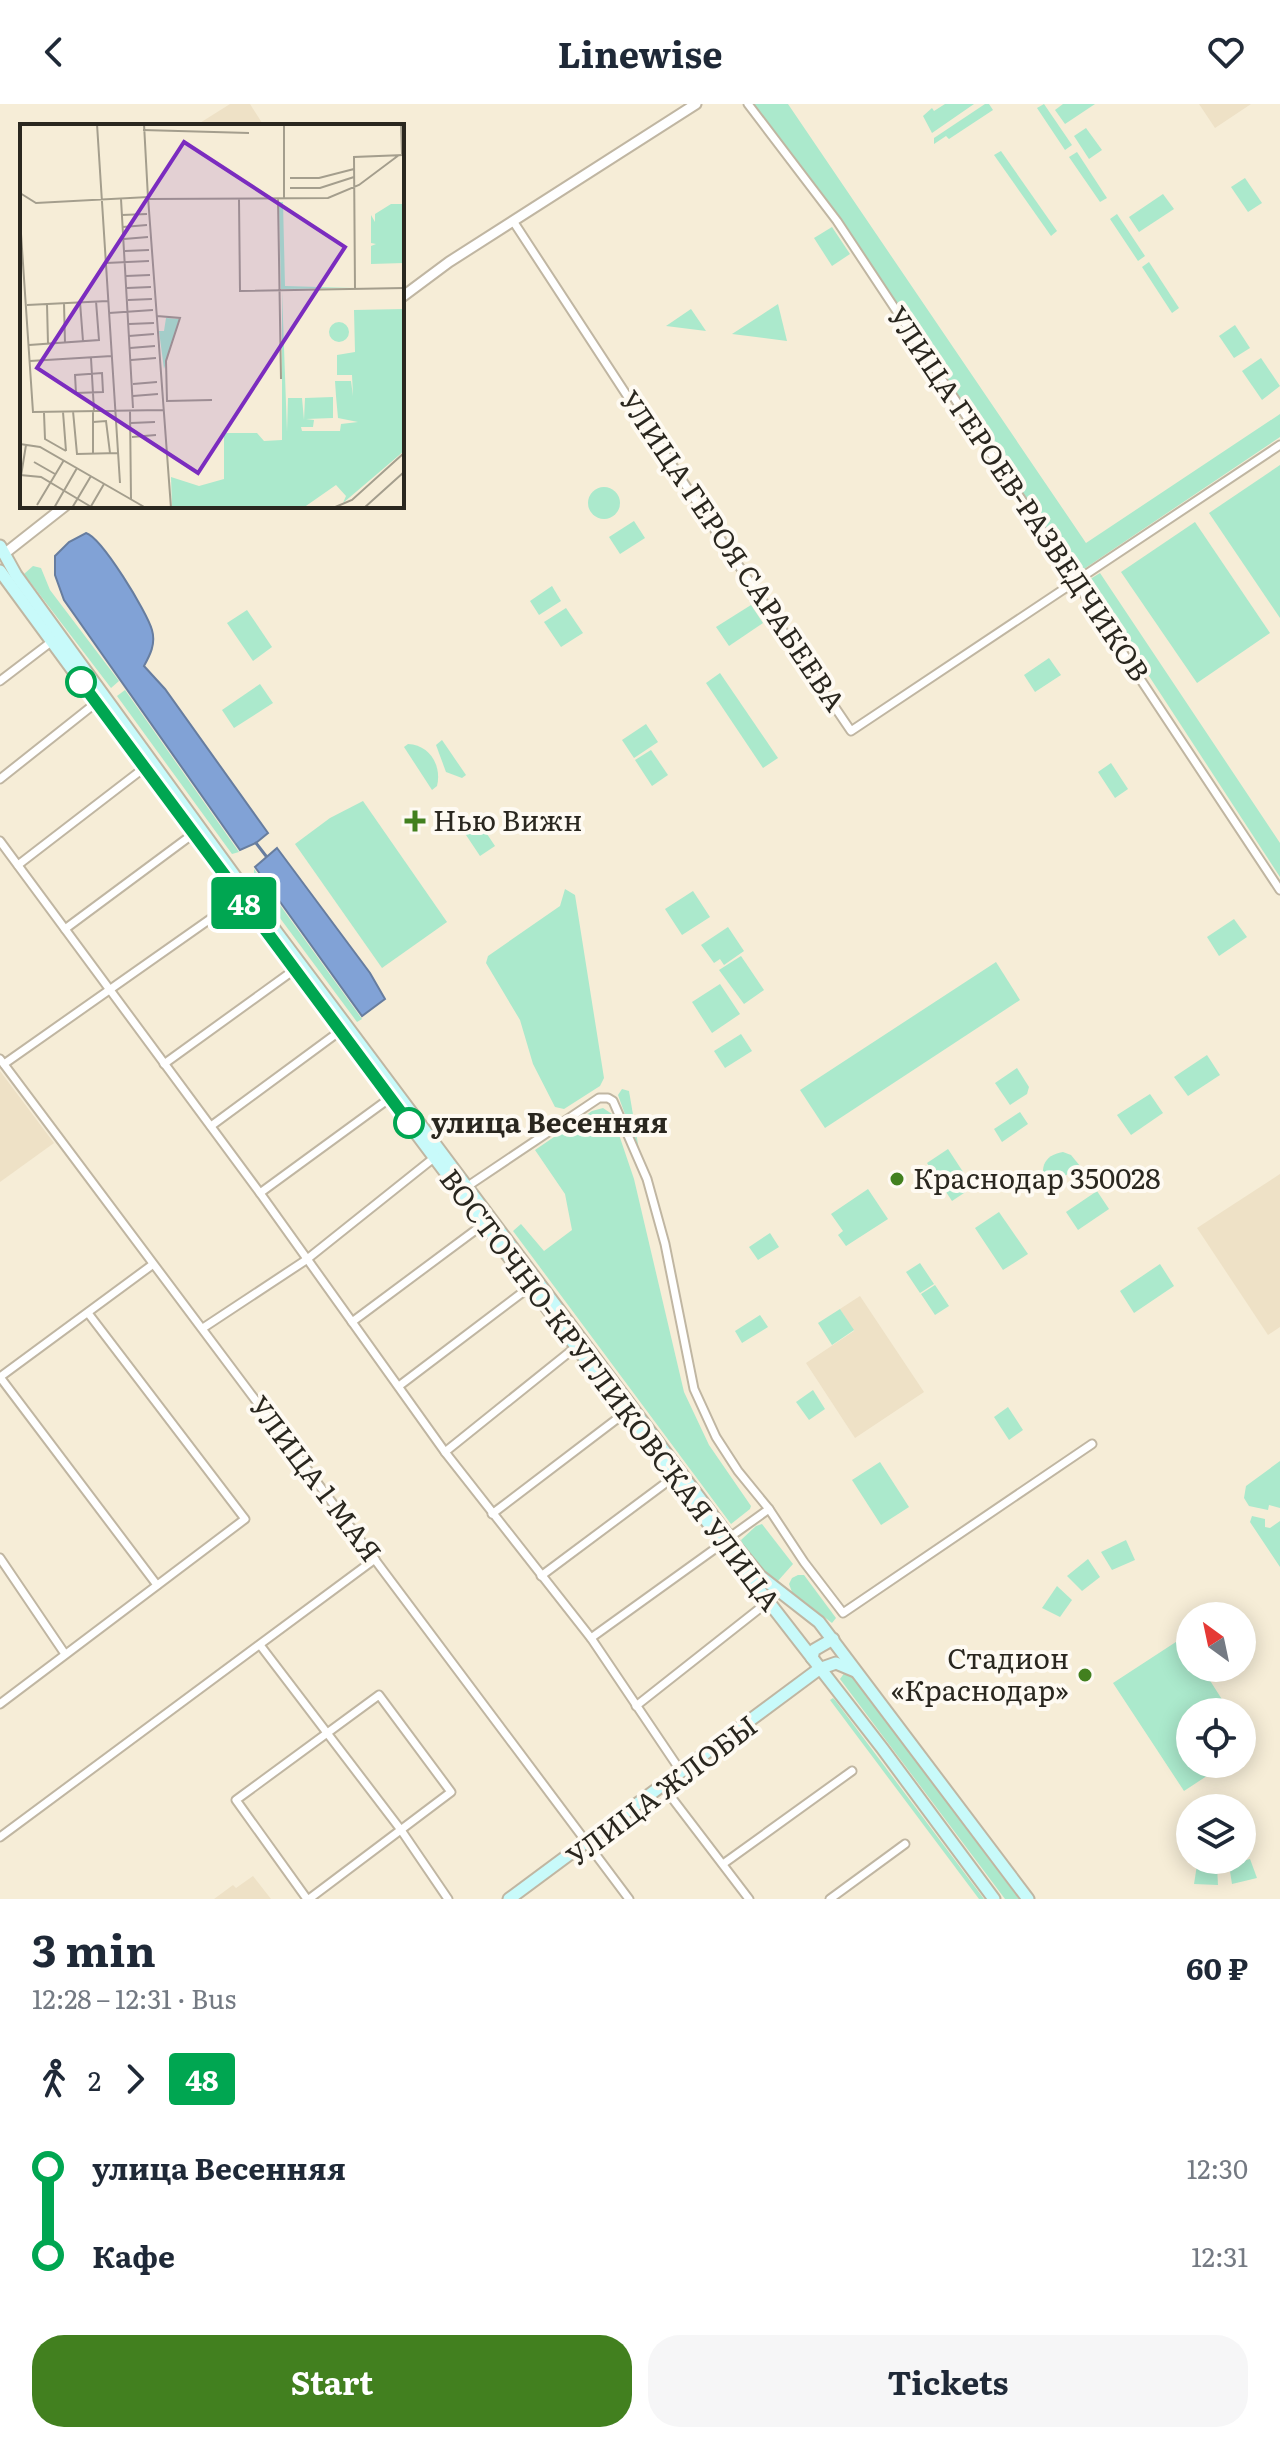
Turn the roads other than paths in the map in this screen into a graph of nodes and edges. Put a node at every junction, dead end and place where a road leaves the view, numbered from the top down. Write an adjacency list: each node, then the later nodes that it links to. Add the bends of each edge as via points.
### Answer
1 (696, 104): 3 (street)
2 (748, 104): 9 (street, УЛИЦА ГЕРОЕВ-РАЗВЕДЧИКОВ, via 837,221)
3 (513, 221): 4 (street); 9 (street, УЛИЦА ГЕРОЯ САРАБЕЕВА, via 851,731)
4 (404, 296)
5 (1280, 445): 9 (street, УЛИЦА ГЕРОЯ САРАБЕЕВА)
6 (62, 508): 7 (street)
7 (1, 550): 29 (main road, ВОСТОЧНО-КРУГЛИКОВСКАЯ УЛИЦА, via 245,890)
8 (0, 571): 10 (main road, ВОСТОЧНО-КРУГЛИКОВСКАЯ УЛИЦА)
9 (1075, 581): 18 (street, УЛИЦА ГЕРОЕВ-РАЗВЕДЧИКОВ)
10 (51, 642): 11 (street); 12 (main road, ВОСТОЧНО-КРУГЛИКОВСКАЯ УЛИЦА)
11 (0, 681)
12 (97, 702): 13 (main road, ВОСТОЧНО-КРУГЛИКОВСКАЯ УЛИЦА); 14 (street)
13 (144, 768): 15 (main road, ВОСТОЧНО-КРУГЛИКОВСКАЯ УЛИЦА); 17 (street)
14 (0, 779)
15 (193, 834): 19 (main road, ВОСТОЧНО-КРУГЛИКОВСКАЯ УЛИЦА); 20 (street)
16 (0, 841): 17 (street)
17 (18, 865): 20 (street)
18 (1280, 890)
19 (240, 898): 21 (main road, ВОСТОЧНО-КРУГЛИКОВСКАЯ УЛИЦА); 22 (street)
20 (65, 929): 22 (street)
21 (294, 970): 23 (main road, ВОСТОЧНО-КРУГЛИКОВСКАЯ УЛИЦА); 25 (street)
22 (110, 990): 24 (street); 25 (street)
23 (340, 1031): 26 (main road, ВОСТОЧНО-КРУГЛИКОВСКАЯ УЛИЦА); 27 (street)
24 (2, 1061): 33 (street, УЛИЦА 1 МАЯ)
25 (164, 1064): 27 (street)
26 (390, 1098): 28 (main road, ВОСТОЧНО-КРУГЛИКОВСКАЯ УЛИЦА); 30 (street)
27 (211, 1126): 30 (street)
28 (435, 1157): 31 (main road, ВОСТОЧНО-КРУГЛИКОВСКАЯ УЛИЦА); 32 (street)
29 (468, 1186): 45 (street, via 599,1098 613,1101 654,1203 694,1389 716,1437); 47 (main road, ВОСТОЧНО-КРУГЛИКОВСКАЯ УЛИЦА)
30 (260, 1193): 32 (street)
31 (485, 1223): 34 (main road, ВОСТОЧНО-КРУГЛИКОВСКАЯ УЛИЦА); 36 (street)
32 (306, 1260): 36 (street); 37 (street)
33 (152, 1265): 35 (street); 37 (street, УЛИЦА 1 МАЯ)
34 (531, 1286): 38 (main road, ВОСТОЧНО-КРУГЛИКОВСКАЯ УЛИЦА); 40 (street)
35 (88, 1313): 39 (street); 51 (street, via 245,1519)
36 (352, 1322): 40 (street)
37 (203, 1328): 49 (street, УЛИЦА 1 МАЯ)
38 (577, 1346): 41 (main road, ВОСТОЧНО-КРУГЛИКОВСКАЯ УЛИЦА); 43 (street)
39 (0, 1377): 51 (street)
40 (399, 1386): 43 (street)
41 (626, 1412): 46 (street); 47 (main road, ВОСТОЧНО-КРУГЛИКОВСКАЯ УЛИЦА)
42 (1092, 1444): 45 (street, via 843,1613)
43 (445, 1452): 46 (street)
44 (663, 1485): 50 (street)
45 (769, 1509): 47 (street)
46 (492, 1514): 50 (street)
47 (725, 1536): 52 (main road, ВОСТОЧНО-КРУГЛИКОВСКАЯ УЛИЦА); 53 (street); 54 (main road, ВОСТОЧНО-КРУГЛИКОВСКАЯ УЛИЦА, via 760,1576)
48 (0, 1558): 56 (street)
49 (375, 1559): 55 (street); 68 (street, УЛИЦА 1 МАЯ)
50 (541, 1576): 53 (street)
51 (157, 1585): 56 (street)
52 (769, 1601): 57 (main road, ВОСТОЧНО-КРУГЛИКОВСКАЯ УЛИЦА); 61 (street)
53 (591, 1638): 61 (street)
54 (833, 1639): 57 (main road, via 820,1645); 58 (main road, ВОСТОЧНО-КРУГЛИКОВСКАЯ УЛИЦА)
55 (260, 1645): 62 (street); 67 (street)
56 (65, 1654): 60 (street)
57 (816, 1664): 58 (main road, УЛИЦА ЖЛОБЫ, via 831,1663); 59 (main road, ВОСТОЧНО-КРУГЛИКОВСКАЯ УЛИЦА); 64 (main road, УЛИЦА ЖЛОБЫ)
58 (859, 1673): 79 (main road, ВОСТОЧНО-КРУГЛИКОВСКАЯ УЛИЦА)
59 (831, 1684): 64 (main road, УЛИЦА ЖЛОБЫ, via 817,1680 807,1685); 78 (main road, ВОСТОЧНО-КРУГЛИКОВСКАЯ УЛИЦА)
60 (0, 1704)
61 (636, 1706): 64 (street)
62 (326, 1734): 66 (street); 66 (street, via 379,1695 451,1792); 71 (street, via 236,1800)
63 (852, 1771): 70 (street)
64 (682, 1773): 65 (main road, УЛИЦА ЖЛОБЫ)
65 (664, 1787): 68 (main road, УЛИЦА ЖЛОБЫ); 70 (street)
66 (401, 1830): 71 (street); 72 (street)
67 (0, 1837)
68 (587, 1843): 73 (main road); 74 (main road, УЛИЦА ЖЛОБЫ); 75 (street, УЛИЦА 1 МАЯ)
69 (905, 1844): 77 (street)
70 (723, 1864): 76 (street)
71 (308, 1899)
72 (448, 1899)
73 (509, 1899)
74 (518, 1899)
75 (629, 1899)
76 (749, 1899)
77 (830, 1899)
78 (994, 1899)
79 (1028, 1899)

